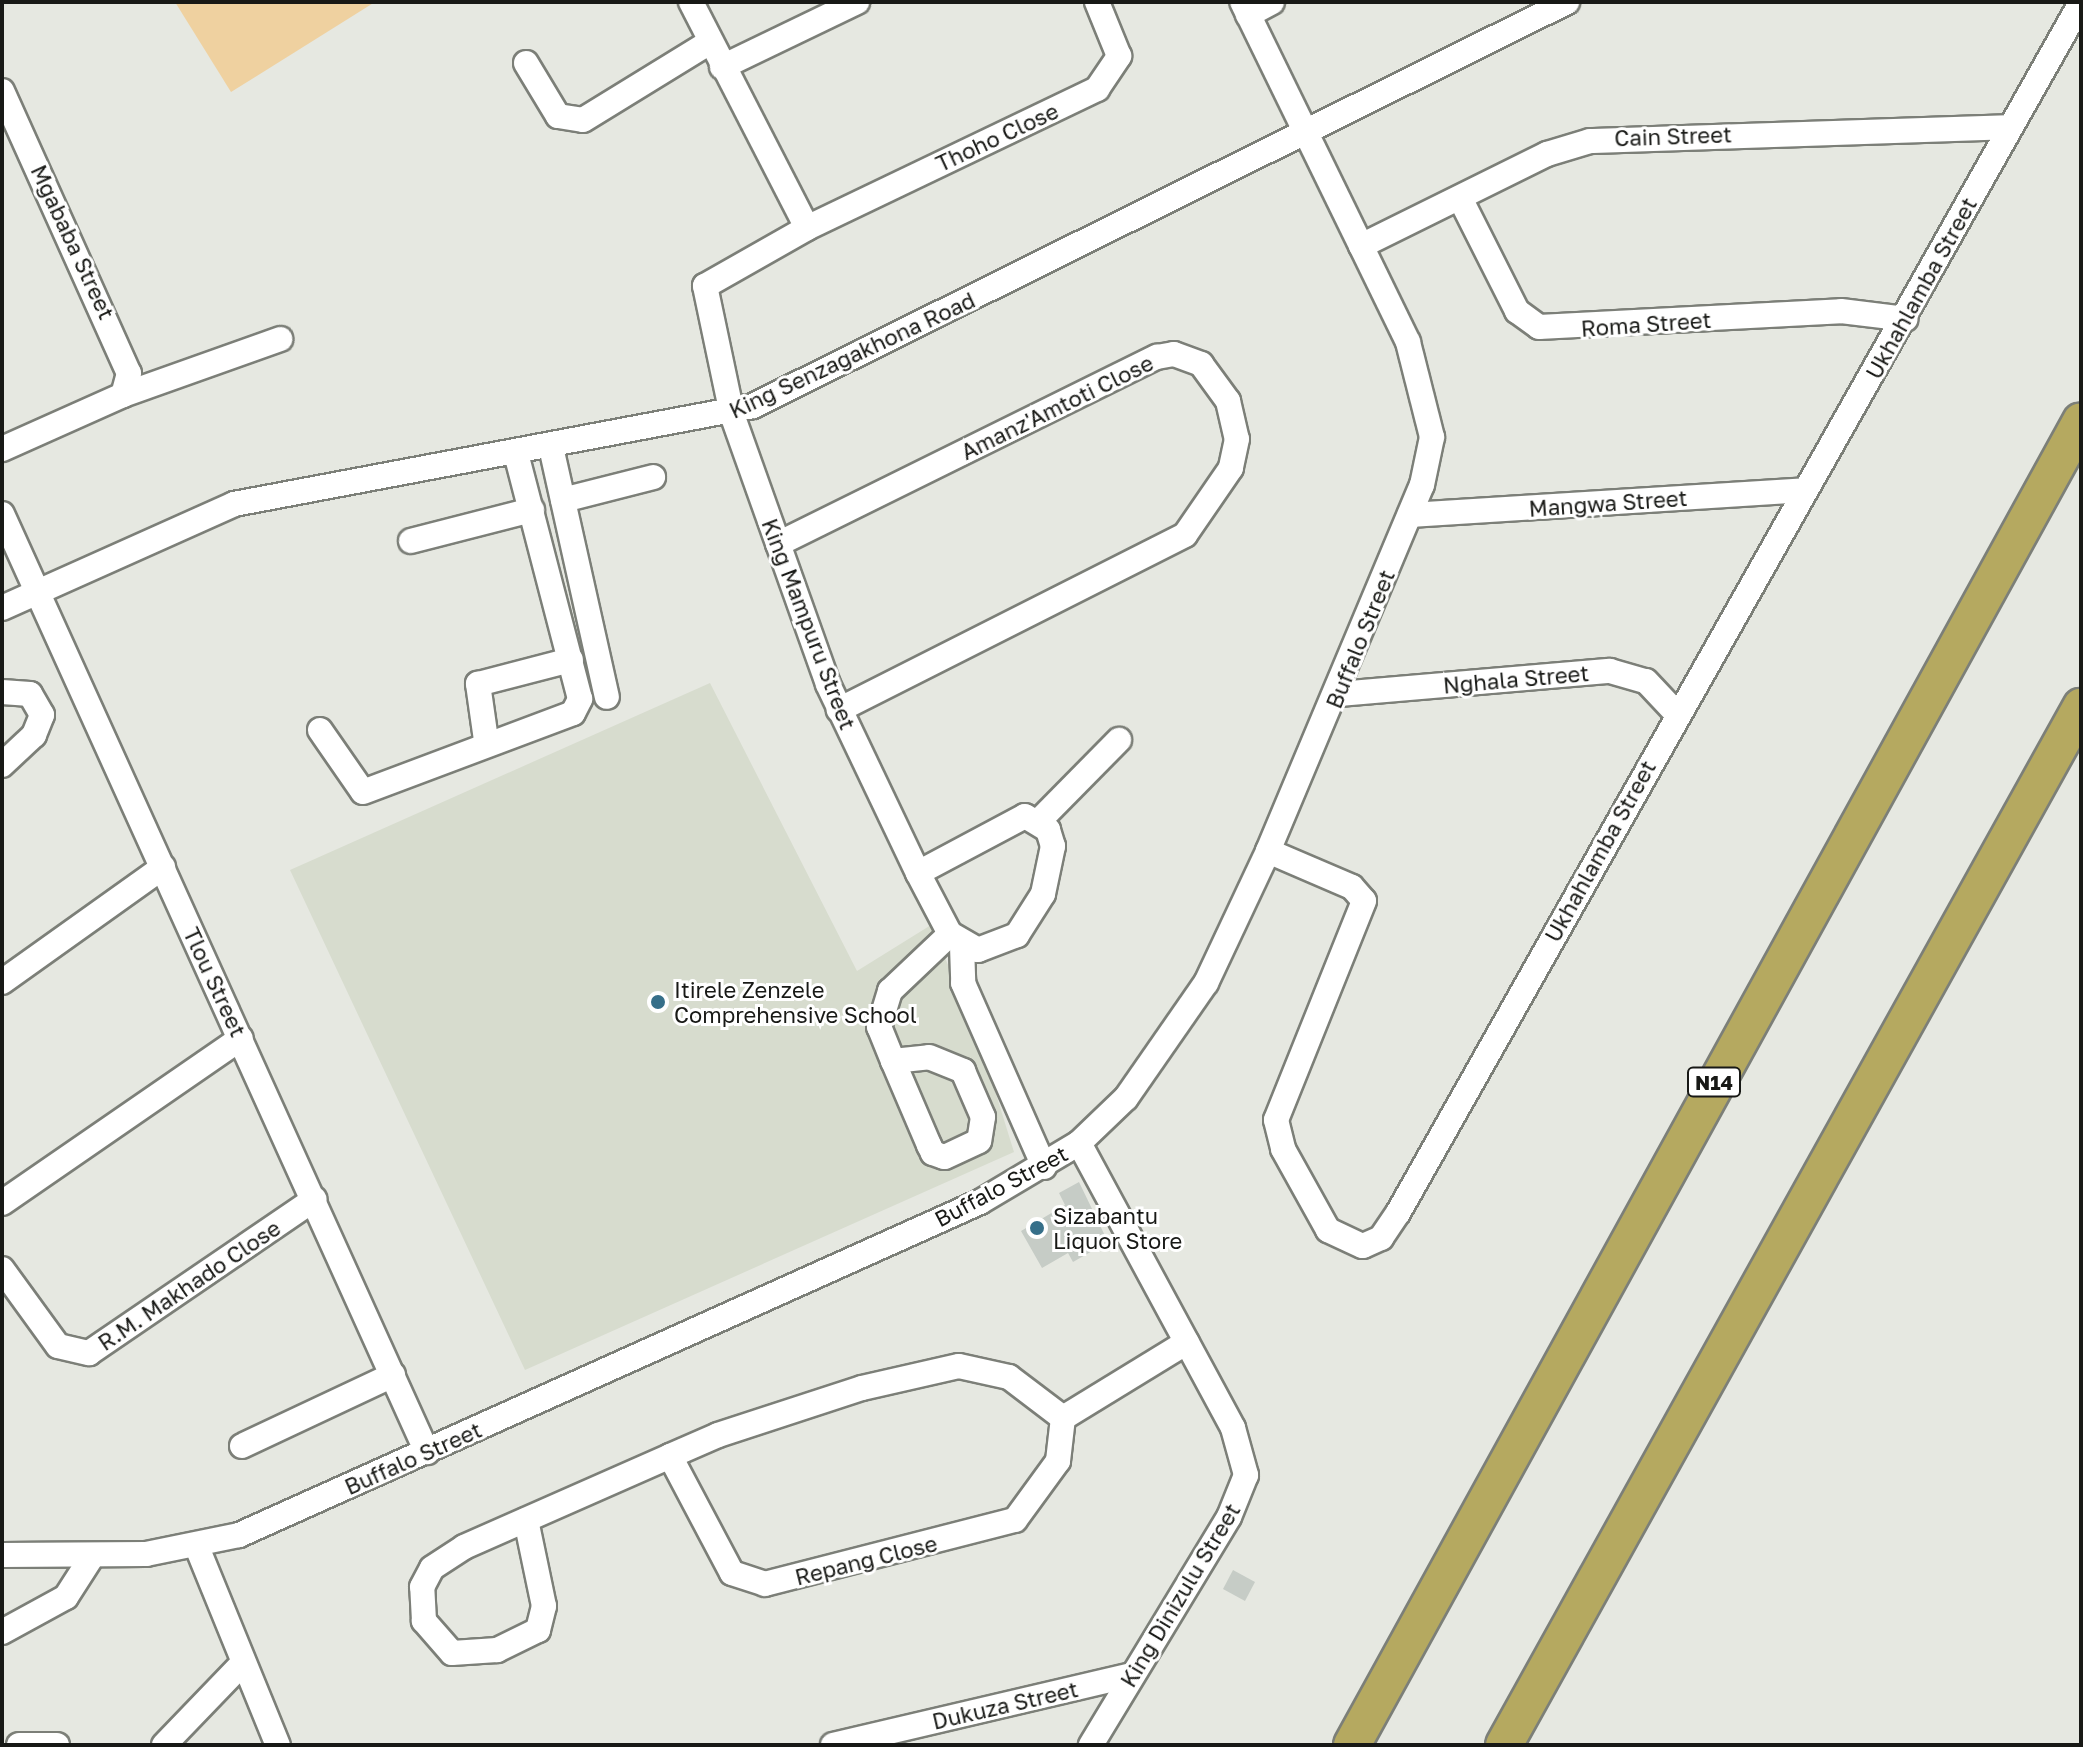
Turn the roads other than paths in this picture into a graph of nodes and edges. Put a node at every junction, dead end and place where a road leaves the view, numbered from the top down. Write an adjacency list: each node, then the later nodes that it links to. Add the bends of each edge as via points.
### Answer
1 (691, 2): 8 (street)
2 (857, 2): 10 (street)
3 (1097, 2): 15 (street, Thoho Close, via 1119,56 1108,80)
4 (1272, 2): 7 (street)
5 (1567, 2): 13 (street, King Senzagakhona Road)
6 (2081, 3): 12 (street, Ukhahlamba Street)
7 (1245, 8): 13 (street)
8 (710, 42): 9 (street, via 583,120 558,116); 10 (street)
9 (526, 63)
10 (722, 67): 15 (street)
11 (2, 91): 19 (street, Mgababa Street, via 121,344 129,373)
12 (2010, 127): 14 (street, Cain Street, via 1619,136 1571,145); 17 (street, Ukhahlamba Street)
13 (1303, 131): 16 (street, Buffalo Street); 20 (street, King Senzagakhona Road)
14 (1460, 198): 16 (street, Cain Street); 17 (street, Roma Street, via 1517,311 1539,327 1841,311)
15 (807, 228): 20 (street, Thoho Close, via 705,286)
16 (1361, 246): 30 (street, Buffalo Street, via 1408,342 1430,413 1428,460)
17 (1906, 319): 26 (street, Ukhahlamba Street)
18 (280, 339): 19 (street)
19 (123, 395): 23 (street)
20 (732, 414): 22 (street, King Senzagakhona Road); 32 (street, King Mampuru Street)
21 (2081, 421): 78 (highway, N14)
22 (551, 447): 24 (street, King Senzagakhona Road); 27 (street)
23 (2, 449)
24 (516, 453): 28 (street); 33 (street, King Senzagakhona Road, via 234,504)
25 (653, 477): 27 (street)
26 (1805, 490): 30 (street, Mangwa Street); 41 (street, Ukhahlamba Street)
27 (563, 500): 38 (street)
28 (532, 510): 31 (street); 35 (street)
29 (2, 514): 33 (street, Tlou Street)
30 (1410, 515): 37 (street, Buffalo Street)
31 (411, 541)
32 (778, 544): 40 (street, King Mampuru Street); 40 (street, Amanz'Amtoti Close, via 1157,357 1174,354 1201,364 1228,401 1237,439 1231,468 1185,535)
33 (38, 590): 34 (street, King Senzagakhona Road); 48 (street, Tlou Street)
34 (2, 608)
35 (571, 660): 43 (street, via 580,699 573,713); 43 (street, via 478,684)
36 (2, 692): 45 (street, via 30,694 42,715 34,735)
37 (1339, 694): 41 (street, Nghala Street, via 1610,671 1646,681); 47 (street, Buffalo Street)
38 (607, 697)
39 (2081, 707): 79 (highway)
40 (839, 710): 49 (street, King Mampuru Street)
41 (1677, 714): 47 (street, Ukhahlamba Street, via 1388,1230 1363,1246 1328,1230 1283,1149 1276,1120 1364,901 1352,887)
42 (320, 730): 43 (street, via 363,792)
43 (486, 740)
44 (1119, 740): 46 (street)
45 (3, 762)
46 (1039, 821): 49 (street, via 1007,822); 50 (street, via 1053,846 1053,864 1032,917 996,945)
47 (1268, 851): 54 (street, Buffalo Street, via 1178,1028 1126,1098)
48 (163, 867): 51 (street); 52 (street, Tlou Street)
49 (918, 873): 50 (street, King Mampuru Street)
50 (956, 940): 53 (street, via 890,991 879,1013); 55 (street, King Mampuru Street, via 963,983)
51 (2, 982)
52 (241, 1038): 56 (street, Tlou Street); 57 (street)
53 (893, 1061)
54 (1079, 1143): 55 (street, Buffalo Street); 59 (street, King Dinizulu Street)
55 (1044, 1167): 63 (street, Buffalo Street)
56 (315, 1199): 58 (street, R.M. Makhado Close, via 89,1353 58,1346); 60 (street, Tlou Street)
57 (2, 1203)
58 (2, 1269)
59 (1187, 1342): 61 (street); 71 (street, King Dinizulu Street, via 1233,1428 1246,1475 1229,1517)
60 (393, 1375): 62 (street); 63 (street, Tlou Street)
61 (1063, 1418): 64 (street, via 1009,1377 959,1366 774,1415); 64 (street, Repang Close, via 1058,1461 1015,1520 765,1584 732,1573)
62 (242, 1446)
63 (427, 1452): 66 (street, Buffalo Street)
64 (670, 1456): 65 (street)
65 (526, 1520): 65 (street, via 432,1568 422,1587 424,1621 452,1653 497,1650 538,1630 544,1606)
66 (197, 1547): 68 (street, Buffalo Street); 70 (street)
67 (2, 1555): 68 (street, Buffalo Street)
68 (91, 1558): 69 (street, via 66,1597)
69 (2, 1632)
70 (241, 1665): 74 (street); 75 (street)
71 (1131, 1675): 76 (street, Dukuza Street); 77 (street, King Dinizulu Street)
72 (19, 1745): 73 (street)
73 (57, 1745)
74 (164, 1745)
75 (278, 1745)
76 (833, 1745)
77 (1091, 1745)
78 (1352, 1745)
79 (1504, 1745)

